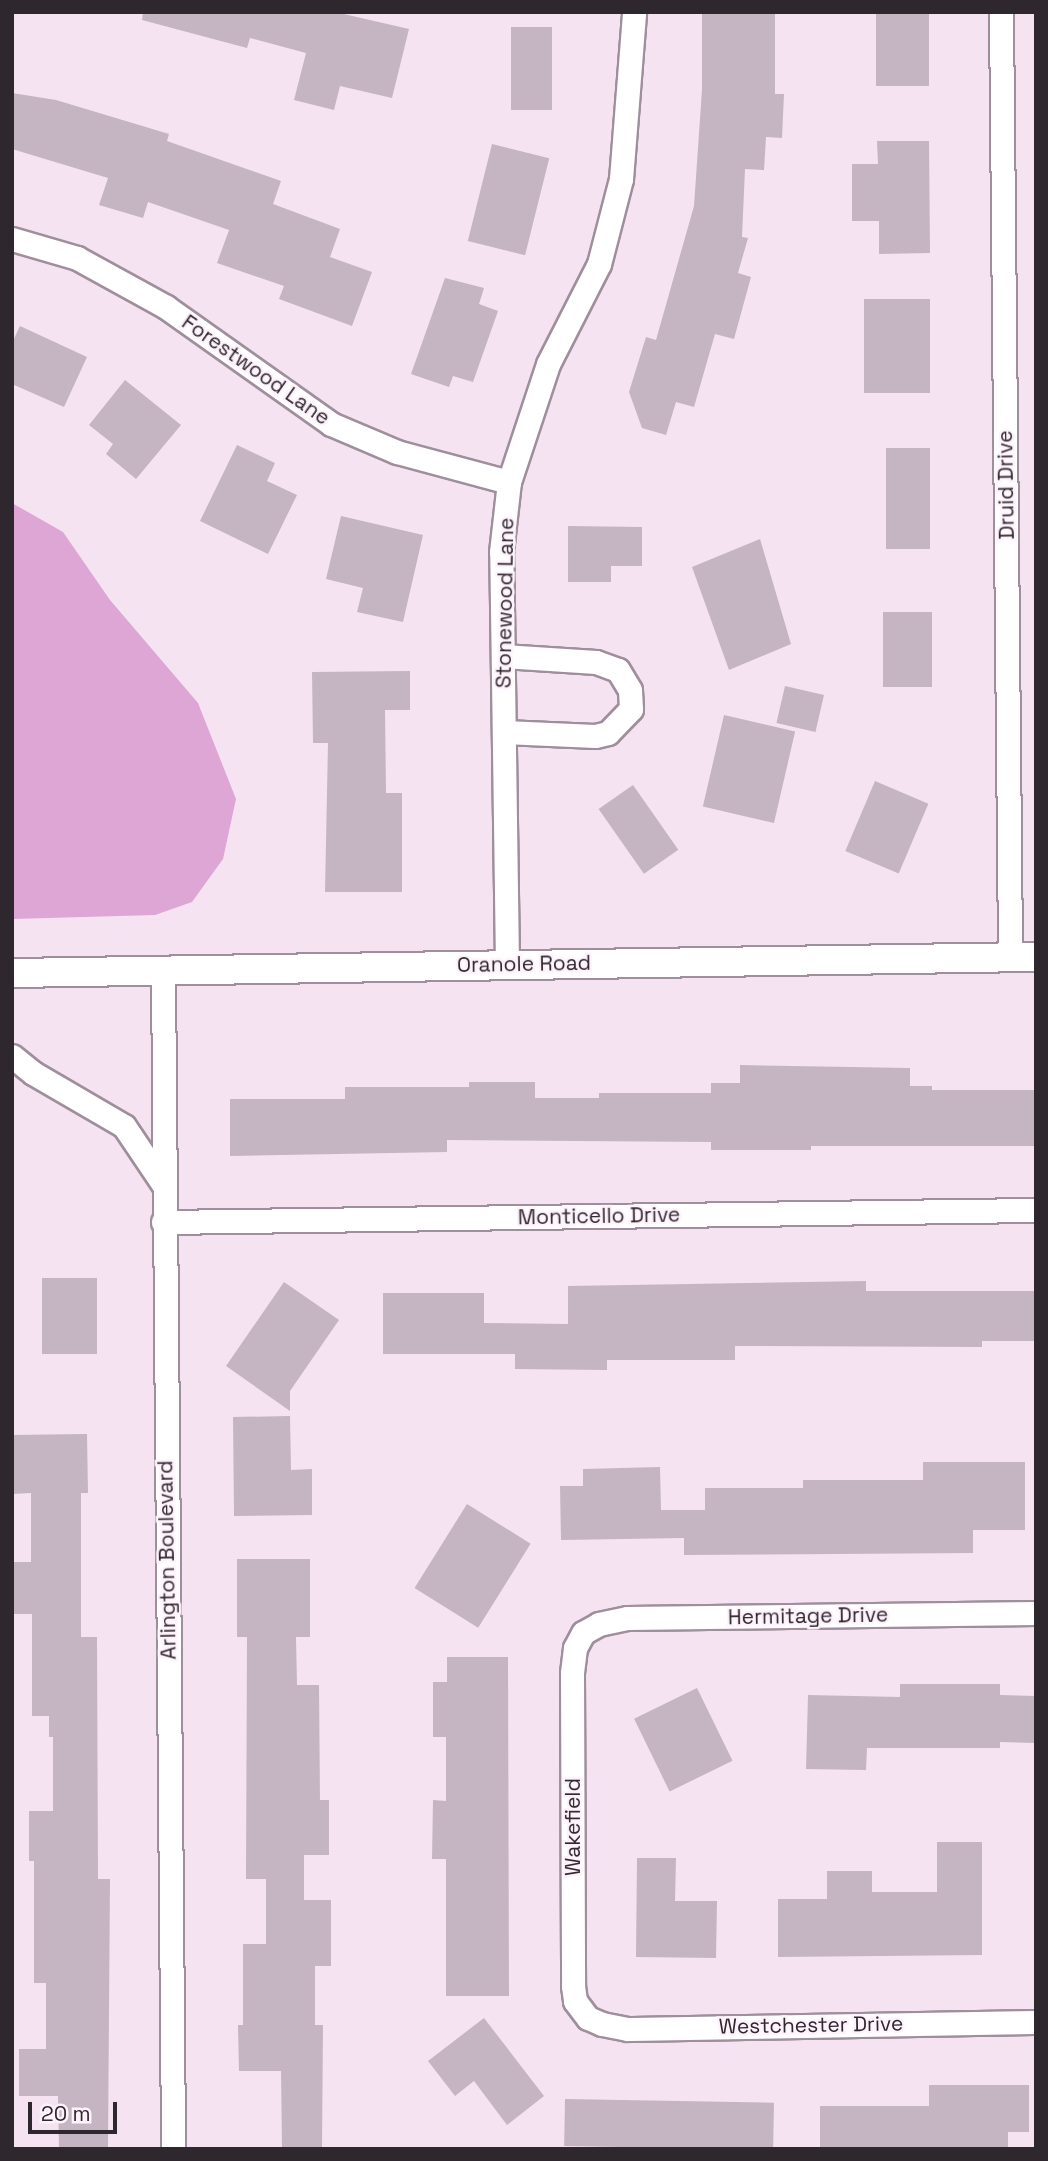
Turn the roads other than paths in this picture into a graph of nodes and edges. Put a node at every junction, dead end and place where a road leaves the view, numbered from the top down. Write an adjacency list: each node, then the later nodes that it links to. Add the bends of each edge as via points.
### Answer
1 (635, 12): 4 (street, Stonewood Lane, via 621,179 598,264 548,364)
2 (1002, 12): 7 (street, Druid Drive)
3 (12, 239): 4 (street, Forestwood Lane, via 78,258 166,307 331,424 397,452)
4 (509, 482): 5 (street, Stonewood Lane, via 501,552)
5 (503, 656): 6 (street, Stonewood Lane); 6 (street, via 596,662 618,670 630,690 631,709 608,733 595,736)
6 (504, 732): 8 (street, Stonewood Lane)
7 (1023, 957): 8 (street, Oranole Road)
8 (507, 964): 9 (street, Oranole Road)
9 (163, 972): 10 (street, Oranole Road); 12 (street, Arlington Boulevard)
10 (12, 973)
11 (12, 1056): 12 (street, via 124,1126)
12 (163, 1184): 14 (street, Arlington Boulevard)
13 (1036, 1210): 14 (street, Monticello Drive)
14 (163, 1222): 19 (street, Arlington Boulevard)
15 (1036, 1613): 16 (street, Hermitage Drive, via 627,1618 599,1623)
16 (583, 1633): 17 (street, Wakefield, via 575,1648 572,1672 573,1972 575,2001)
17 (588, 2018): 18 (street, Westchester Drive, via 628,2029)
18 (1036, 2022)
19 (173, 2149)

